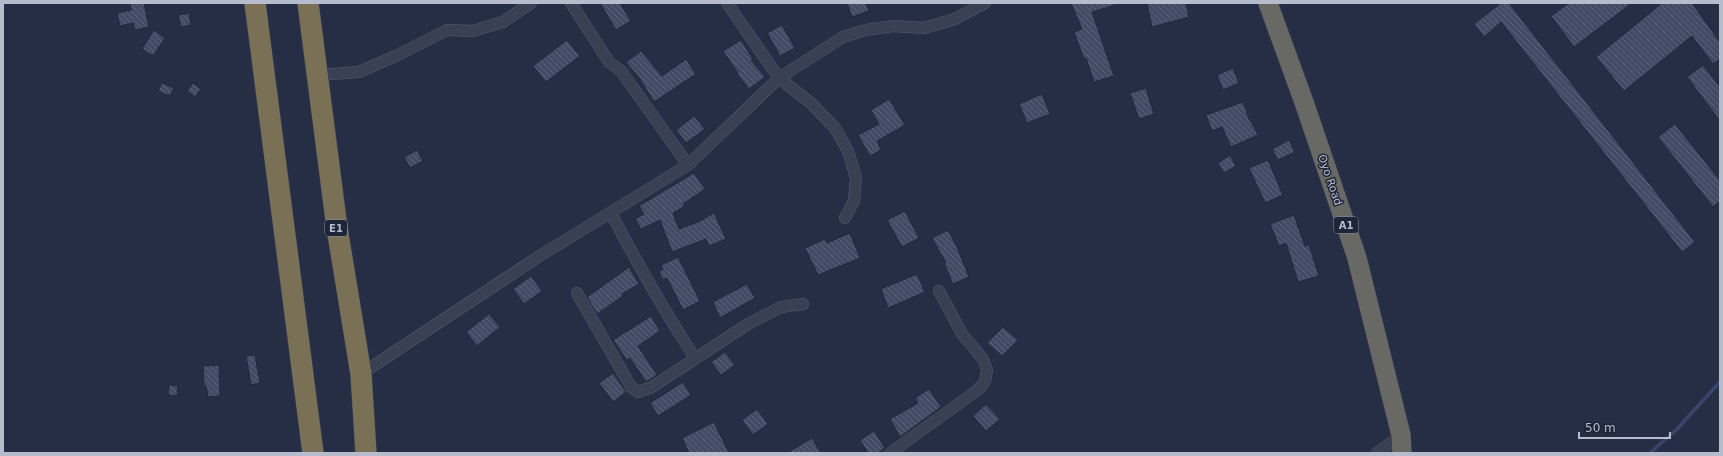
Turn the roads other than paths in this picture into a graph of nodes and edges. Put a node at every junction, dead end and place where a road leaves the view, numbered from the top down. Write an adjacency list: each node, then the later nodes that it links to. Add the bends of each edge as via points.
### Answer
1 (255, 3): 20 (highway)
2 (308, 3): 8 (highway, E1)
3 (530, 3): 8 (street, via 503,22 473,31 447,30 359,72)
4 (571, 3): 10 (street, via 609,62 621,71)
5 (727, 3): 9 (street)
6 (985, 3): 9 (street, via 955,19 924,28 893,26 843,37)
7 (1268, 3): 18 (highway, Oyo Road / A1, via 1357,258)
8 (318, 75): 17 (highway, E1, via 336,228)
9 (779, 78): 10 (street); 12 (street, via 812,104 835,128 848,151 856,178 854,201)
10 (688, 165): 11 (street)
11 (611, 213): 16 (street, via 669,320); 17 (street, via 541,255)
12 (845, 218)
13 (939, 291): 19 (street, via 962,334 983,359 987,370 986,381 979,389)
14 (577, 293): 16 (street, via 631,387 638,392 652,387)
15 (802, 304): 16 (street, via 781,308 748,324)
16 (695, 358)
17 (361, 374): 21 (highway, E1)
18 (1402, 444): 22 (street)
19 (892, 452)
20 (313, 453)
21 (366, 453)
22 (1377, 453)

